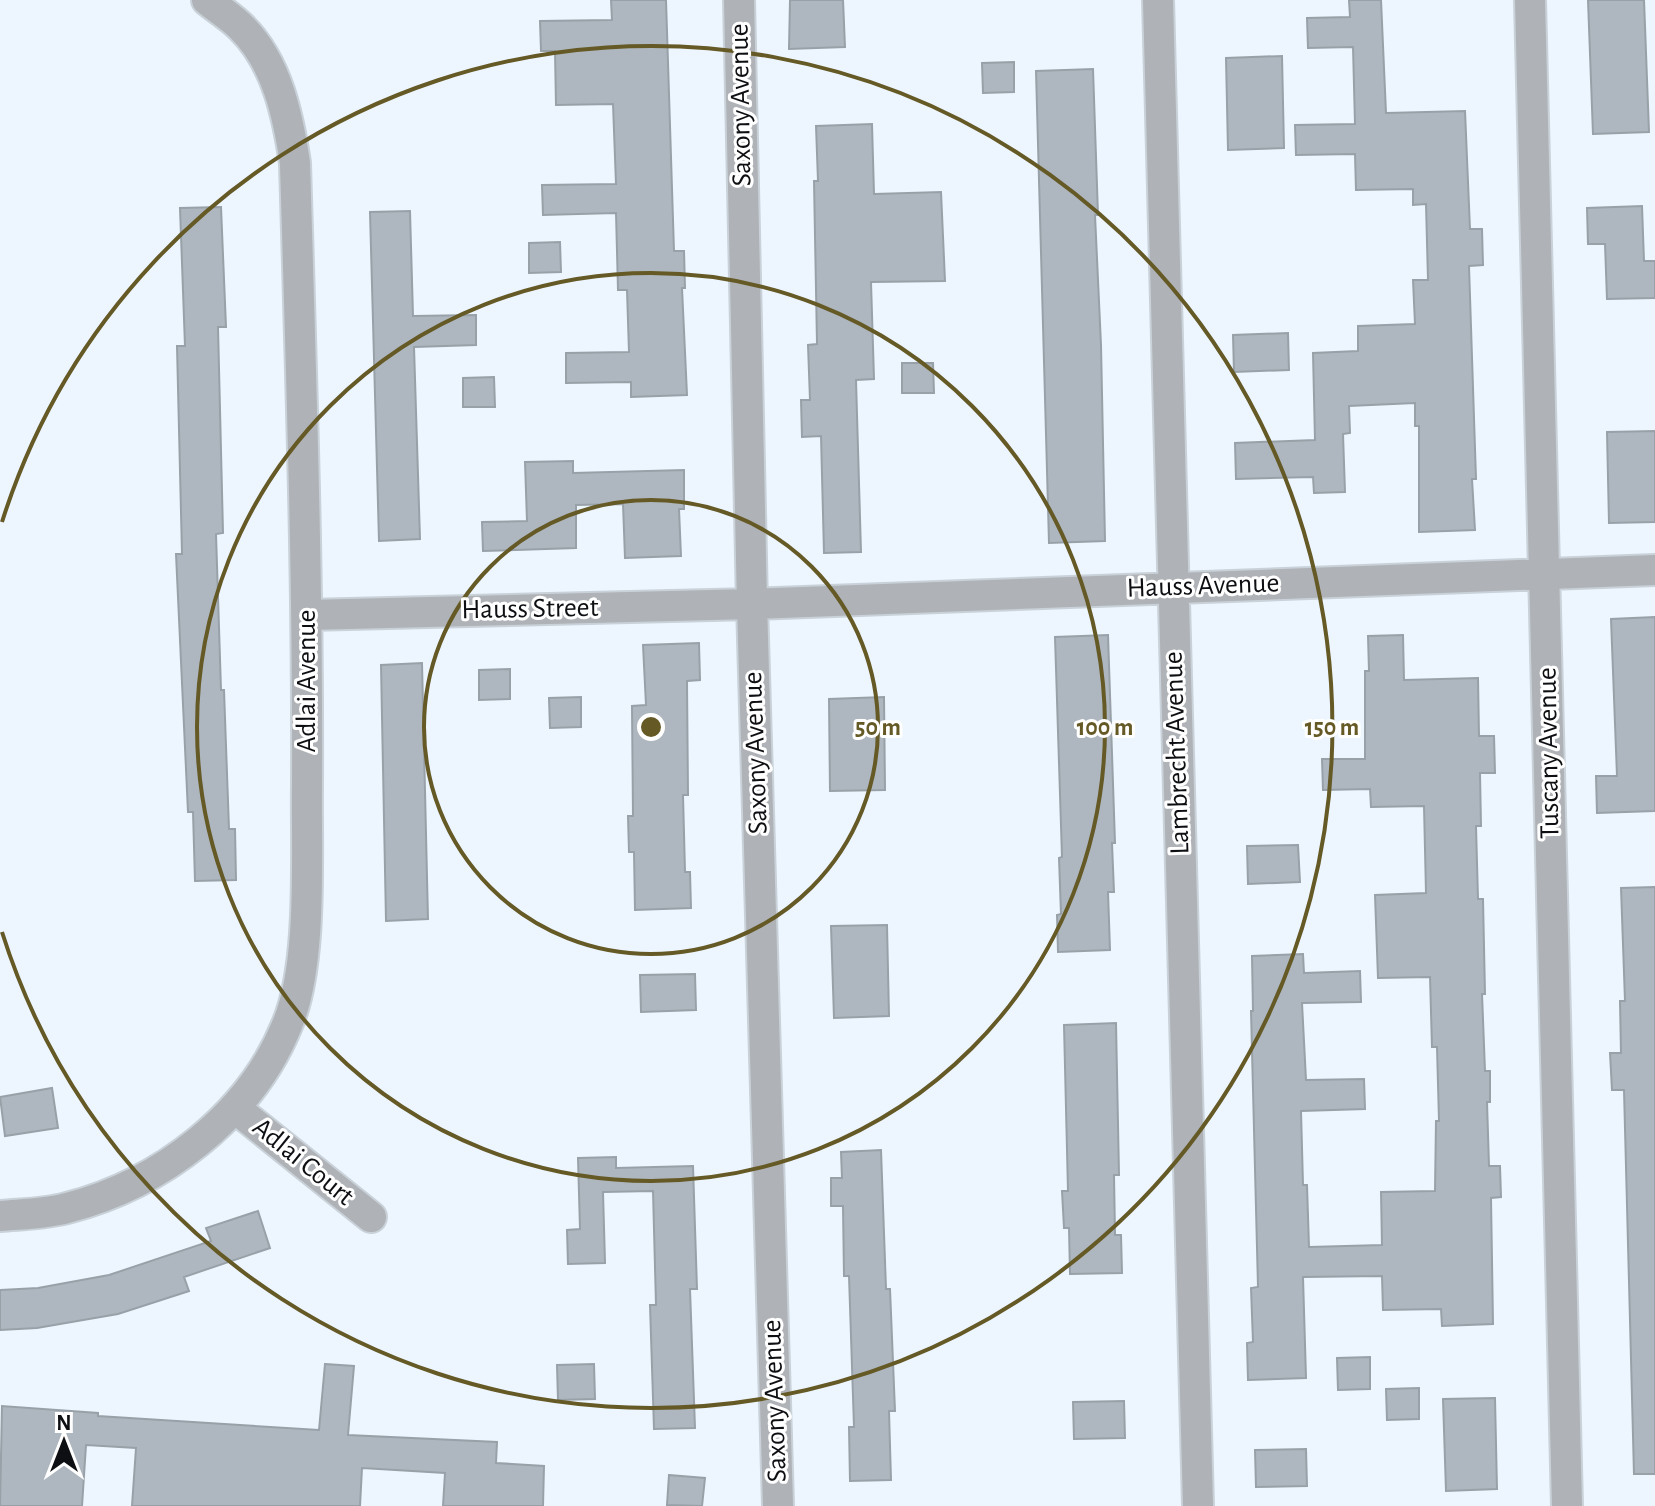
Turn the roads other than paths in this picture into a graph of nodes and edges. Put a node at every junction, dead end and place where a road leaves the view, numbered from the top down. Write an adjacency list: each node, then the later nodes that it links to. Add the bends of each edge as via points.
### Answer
1 (207, 0): 9 (street, Adlai Avenue, via 252,40 279,91 291,135)
2 (739, 0): 8 (street, Saxony Avenue)
3 (1158, 0): 7 (street, Lambrecht Avenue)
4 (1530, 0): 6 (street, Tuscany Avenue)
5 (1655, 570): 6 (street, Hauss Avenue)
6 (1545, 575): 7 (street, Hauss Avenue); 15 (street, Tuscany Avenue)
7 (1173, 587): 8 (street, Hauss Avenue); 14 (street, Lambrecht Avenue)
8 (752, 604): 9 (street, Hauss Street); 13 (street, Saxony Avenue)
9 (308, 615): 10 (street, Adlai Avenue, via 300,973 288,1023 266,1068)
10 (235, 1108): 11 (street, Adlai Avenue, via 185,1153 133,1185 65,1209); 12 (street, Adlai Court)
11 (0, 1216)
12 (371, 1217)
13 (778, 1506)
14 (1198, 1506)
15 (1567, 1506)

